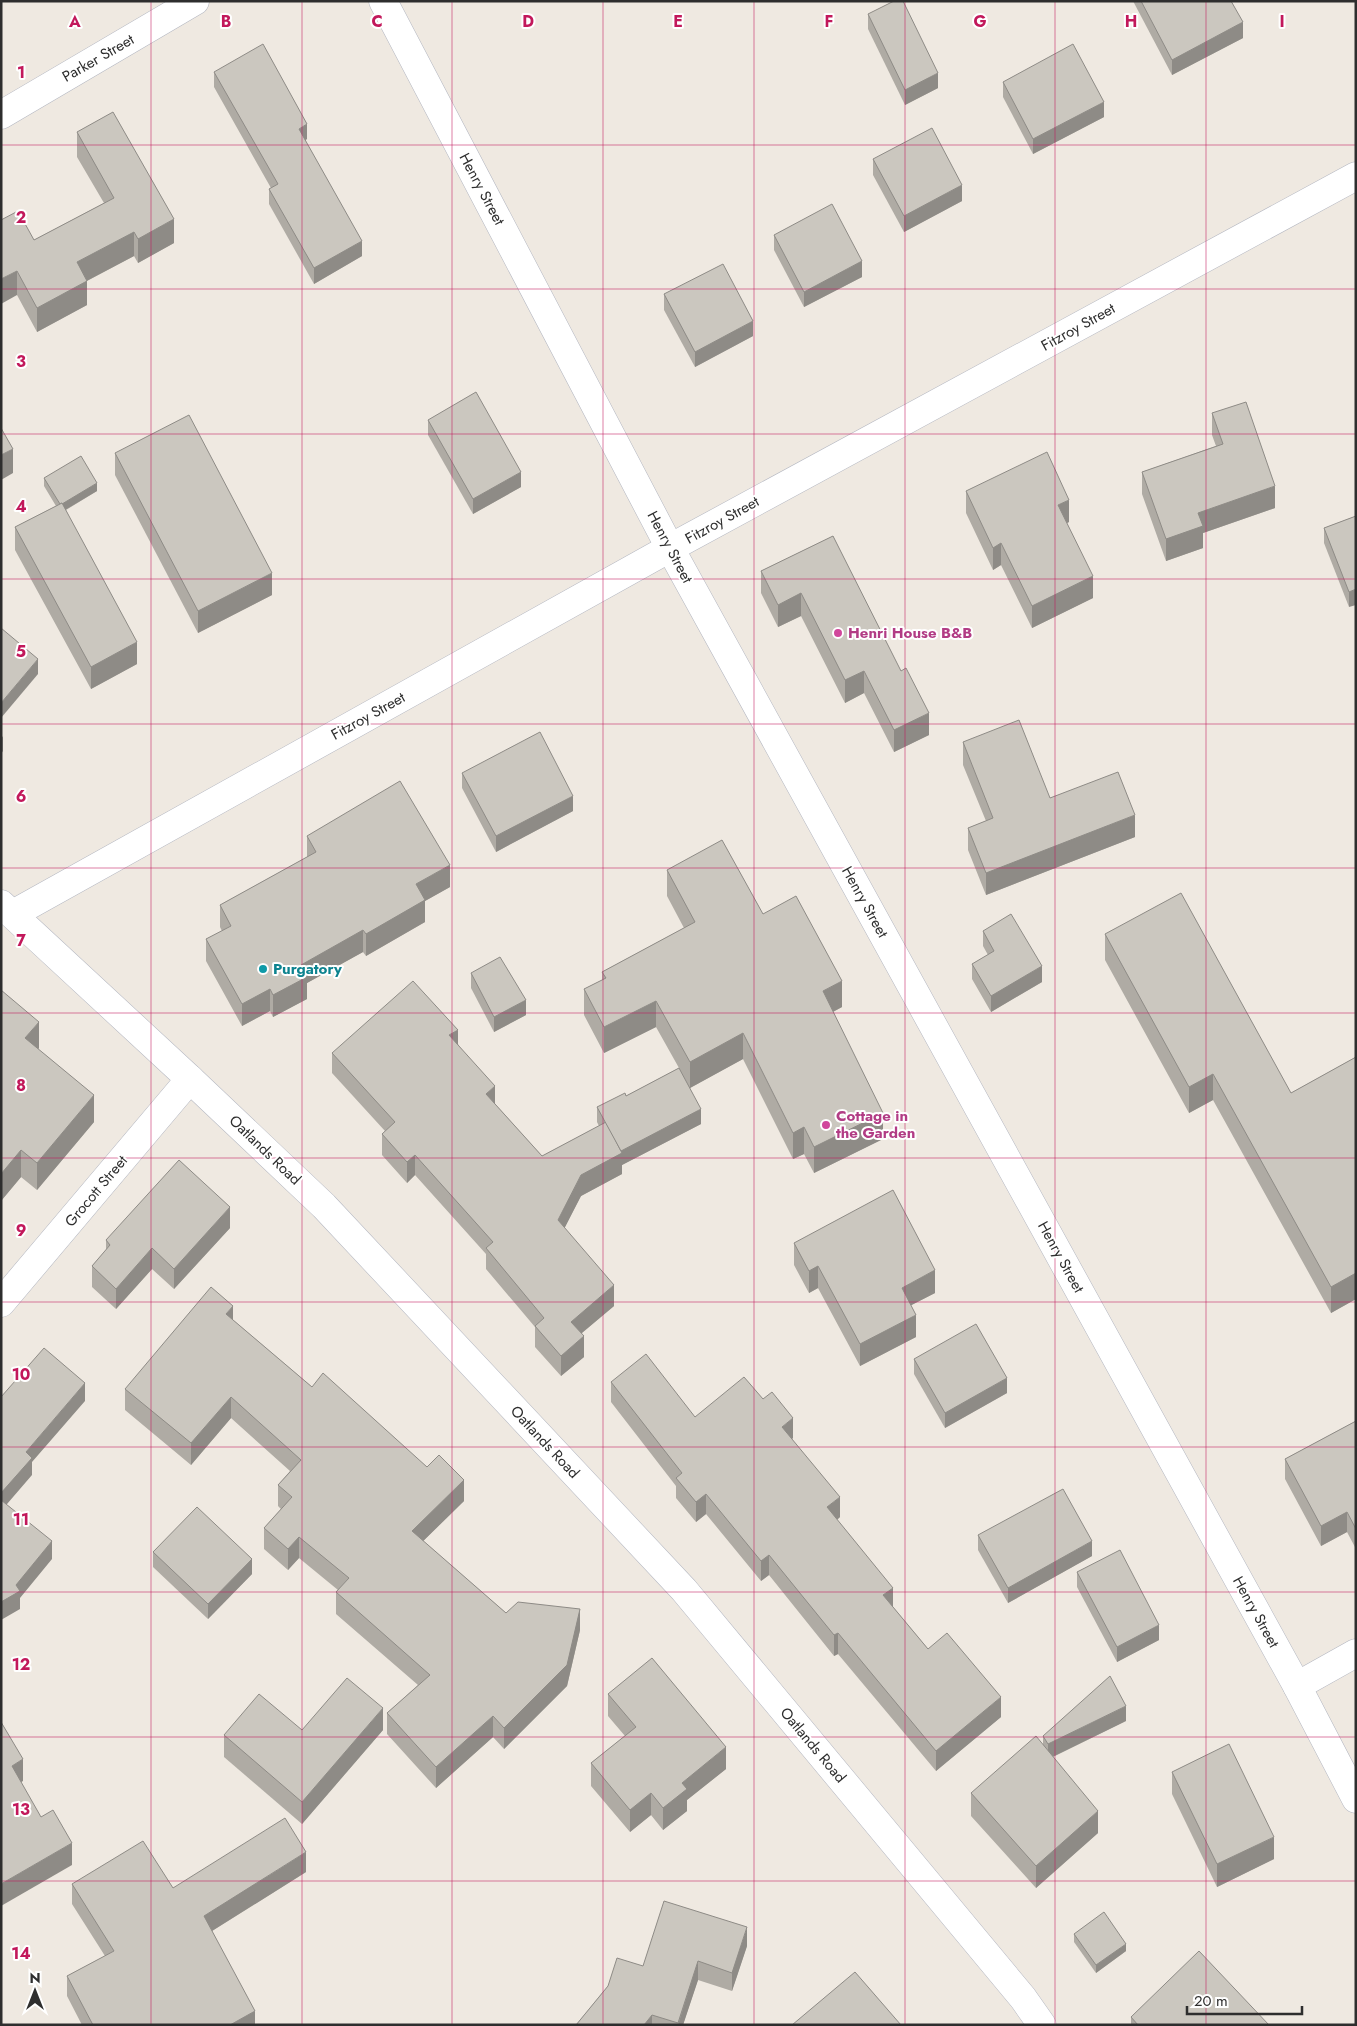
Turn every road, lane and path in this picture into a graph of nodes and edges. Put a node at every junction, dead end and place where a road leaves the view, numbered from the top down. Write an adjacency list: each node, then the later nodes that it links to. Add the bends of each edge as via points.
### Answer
1 (195, 1): 3 (street, Parker Street)
2 (384, 1): 5 (street, Henry Street)
3 (1, 115)
4 (1356, 176): 5 (street, Fitzroy Street)
5 (670, 548): 6 (street, Fitzroy Street); 10 (street, Henry Street)
6 (7, 909): 7 (street, Oatlands Road)
7 (190, 1079): 8 (street, Grocott Street); 12 (street, Oatlands Road, via 324,1206 684,1590)
8 (1, 1303)
9 (1356, 1653): 10 (street)
10 (1297, 1686): 11 (street, Henry Street)
11 (1356, 1799)
12 (1042, 2025)

